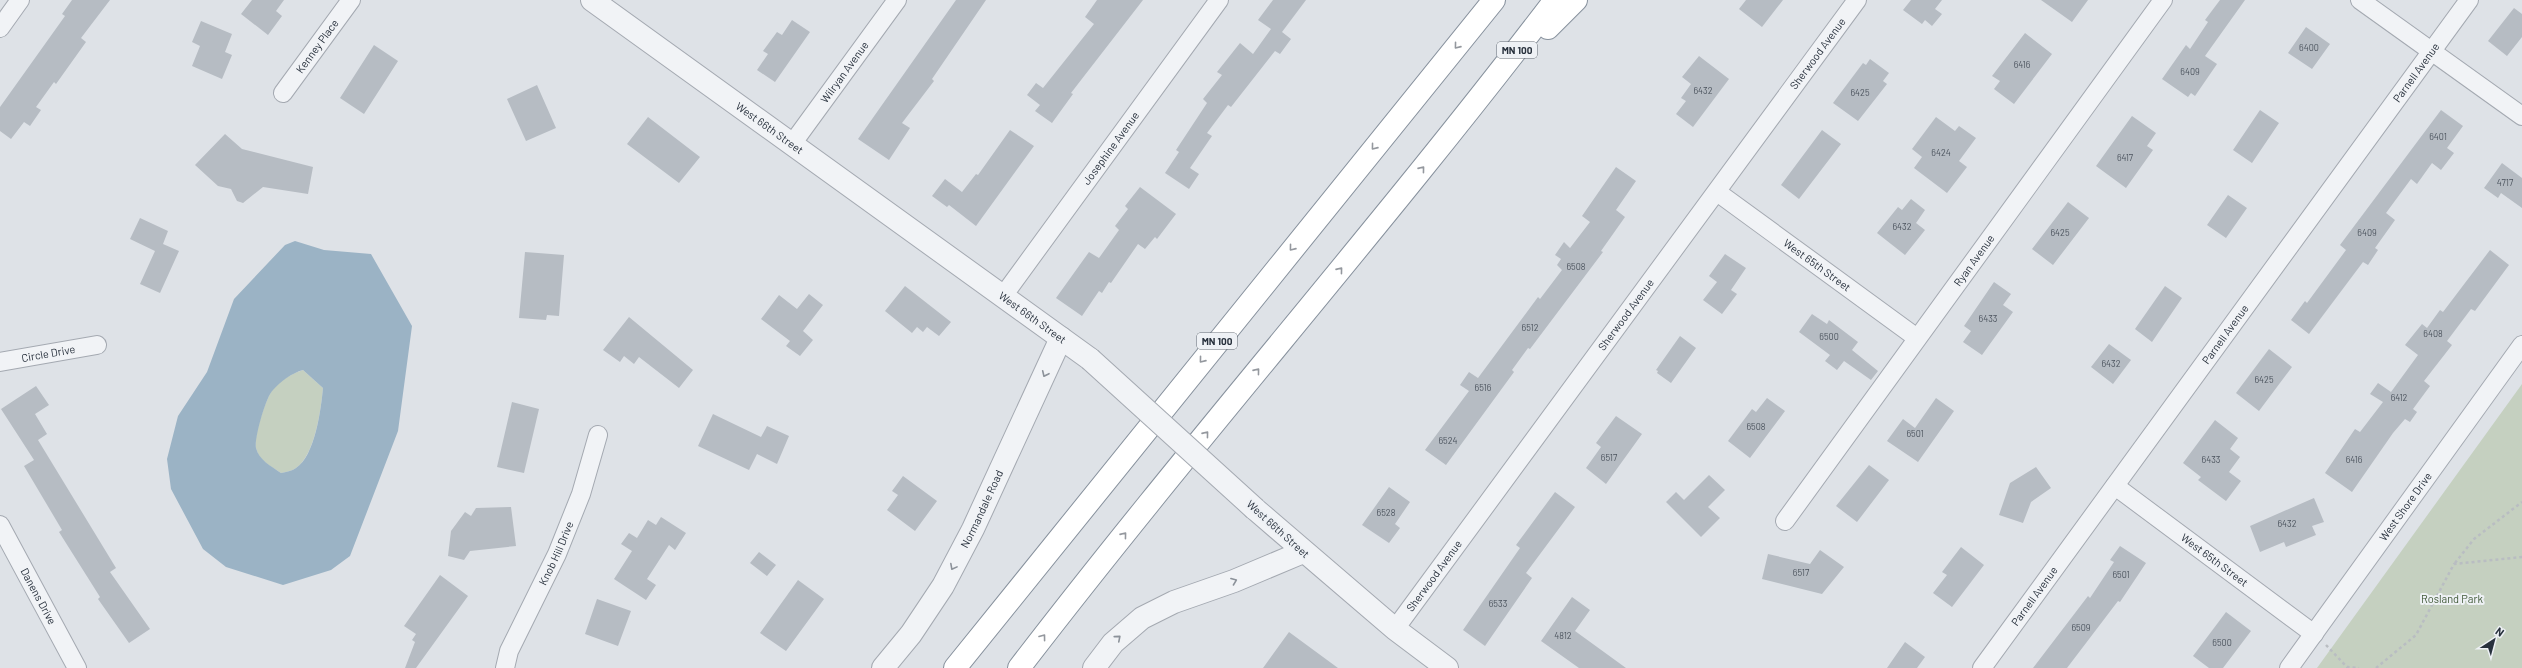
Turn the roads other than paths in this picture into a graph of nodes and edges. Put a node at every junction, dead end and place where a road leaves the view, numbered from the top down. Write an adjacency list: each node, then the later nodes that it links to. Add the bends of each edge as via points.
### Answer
1 (20, 0): 13 (street)
2 (351, 0): 15 (street, Kenney Place)
3 (592, 0): 18 (street, West 66th Street)
4 (898, 0): 18 (street, Wilryan Avenue)
5 (1219, 0): 20 (street, Josephine Avenue)
6 (1494, 0): 36 (highway, MN 100, one-way to 36)
7 (1555, 0): 16 (highway, MN 100)
8 (1576, 0): 16 (highway)
9 (1857, 0): 19 (street, Sherwood Avenue)
10 (2163, 0): 22 (street, Ryan Avenue)
11 (2360, 0): 14 (street)
12 (2469, 0): 14 (street, Parnell Avenue)
13 (0, 28)
14 (2431, 52): 17 (street); 27 (street, Parnell Avenue)
15 (283, 93)
16 (1479, 100): 37 (highway, MN 100, one-way to 16, via 1164,485)
17 (2522, 116)
18 (792, 144): 20 (street, West 66th Street)
19 (1717, 192): 22 (street, West 65th Street); 31 (street, Sherwood Avenue)
20 (1003, 296): 21 (street, West 66th Street)
21 (1061, 338): 30 (street, West 66th Street, bridge, via 1090,359); 35 (street, Normandale Road, one-way to 35, via 973,529 946,580 911,634)
22 (1917, 338): 28 (street, Ryan Avenue)
23 (97, 345): 25 (street, Circle Drive)
24 (2522, 345): 32 (street, West Shore Drive)
25 (0, 362)
26 (598, 436): 34 (street, Knob Hill Drive, via 581,494 557,554 509,651)
27 (2115, 486): 32 (street, West 65th Street); 40 (street, Parnell Avenue)
28 (1785, 521)
29 (0, 525): 33 (street, Danens Drive)
30 (1303, 552): 31 (street, West 66th Street); 38 (street, one-way to 30, via 1113,643 1142,618 1174,602 1234,581)
31 (1395, 629): 39 (street, West 66th Street)
32 (2314, 634): 41 (street, West Shore Drive)
33 (77, 668)
34 (505, 668)
35 (884, 668)
36 (955, 668)
37 (1020, 668)
38 (1094, 668)
39 (1447, 668)
40 (1982, 668)
41 (2289, 668)

